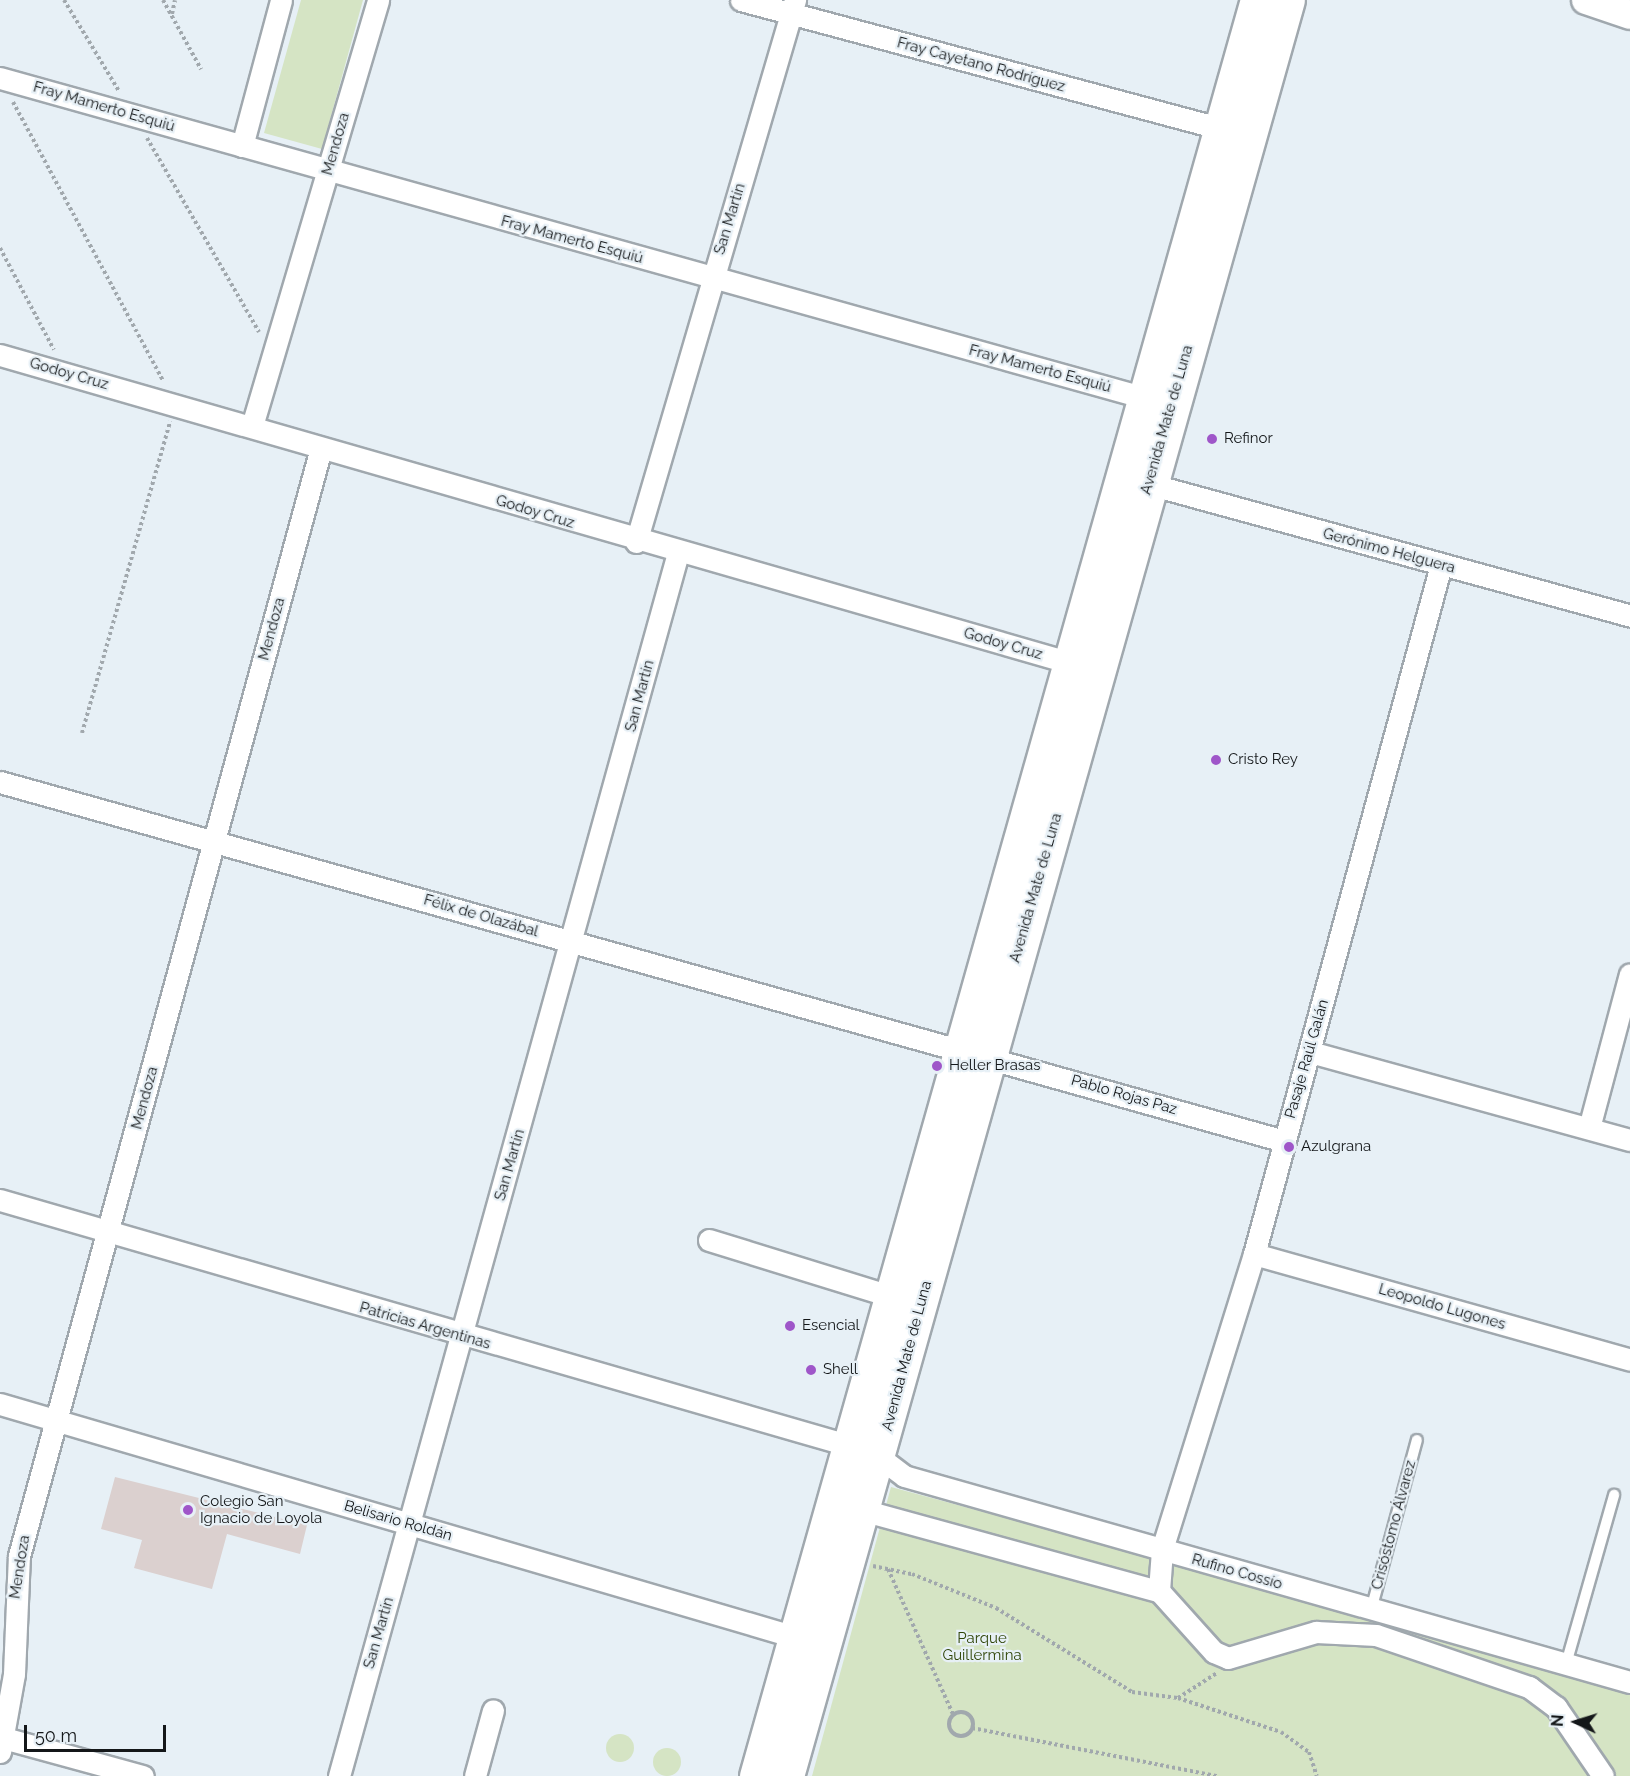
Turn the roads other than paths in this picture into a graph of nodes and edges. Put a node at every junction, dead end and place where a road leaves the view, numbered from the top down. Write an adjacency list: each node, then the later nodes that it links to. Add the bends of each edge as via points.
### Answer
1 (281, 0): 11 (street)
2 (378, 0): 12 (street, Mendoza)
3 (741, 0): 7 (street, Fray Cayetano Rodríguez)
4 (1257, 0): 10 (main road, Avenida Mate de Luna)
5 (1288, 0): 18 (main road, Avenida Mate de Luna)
6 (1586, 0): 8 (main road)
7 (793, 7): 10 (street, Fray Cayetano Rodríguez); 13 (street, San Martín)
8 (1630, 15)
9 (0, 78): 11 (street, Fray Mamerto Esquiú)
10 (1221, 129): 15 (main road, Avenida Mate de Luna)
11 (242, 146): 12 (street, Fray Mamerto Esquiú)
12 (328, 173): 13 (street, Fray Mamerto Esquiú); 16 (street, Mendoza)
13 (712, 279): 15 (street, Fray Mamerto Esquiú); 19 (street, San Martín)
14 (0, 355): 16 (street, Godoy Cruz)
15 (1145, 398): 23 (main road, Avenida Mate de Luna)
16 (252, 426): 17 (street, Godoy Cruz)
17 (321, 448): 19 (street, Godoy Cruz); 25 (street, Mendoza)
18 (1149, 484): 21 (street, Gerónimo Helguera); 28 (main road, Avenida Mate de Luna)
19 (636, 542): 20 (street, Godoy Cruz)
20 (678, 553): 23 (street, Godoy Cruz); 26 (street, San Martín)
21 (1441, 565): 22 (street, Gerónimo Helguera); 29 (street, Pasaje Raúl Galán)
22 (1630, 616)
23 (1071, 663): 28 (main road, Avenida Mate de Luna)
24 (0, 782): 25 (street, Félix de Olazábal)
25 (216, 841): 26 (street, Félix de Olazábal); 34 (street, Mendoza)
26 (574, 943): 28 (street, Félix de Olazábal); 38 (street, San Martín)
27 (1630, 974): 30 (street)
28 (976, 1052): 32 (street, Pablo Rojas Paz); 37 (main road, Avenida Mate de Luna); 43 (main road, Avenida Mate de Luna)
29 (1310, 1052): 30 (street); 32 (street, Pasaje Raúl Galán)
30 (1589, 1128): 31 (street)
31 (1630, 1140)
32 (1284, 1141): 36 (street, Pasaje Raúl Galán)
33 (0, 1200): 34 (street, Patricias Argentinas)
34 (108, 1231): 38 (street, Patricias Argentinas); 41 (street, Mendoza)
35 (708, 1240): 37 (street)
36 (1254, 1254): 39 (street, Leopoldo Lugones); 47 (street, Pasaje Raúl Galán)
37 (893, 1297): 43 (main road, Avenida Mate de Luna)
38 (461, 1337): 43 (street, Patricias Argentinas); 46 (street, San Martín)
39 (1630, 1360)
40 (0, 1404): 41 (street, Belisario Roldán)
41 (56, 1419): 46 (street, Belisario Roldán); 54 (street, Mendoza, via 19,1556 14,1674)
42 (1417, 1440): 49 (lane, Crisóstomo Álvarez)
43 (865, 1451): 45 (main road, Avenida Mate de Luna); 47 (street, Rufino Cossío, via 904,1476); 50 (main road, Avenida Mate de Luna)
44 (1614, 1495): 51 (lane)
45 (862, 1510): 48 (street); 59 (main road, Avenida Mate de Luna)
46 (409, 1524): 50 (street, Belisario Roldán); 56 (street, San Martín)
47 (1162, 1550): 48 (street, Pasaje Raúl Galán); 49 (street, Rufino Cossío)
48 (1159, 1591): 60 (street, via 1214,1652 1242,1656 1316,1632 1376,1635 1529,1687 1556,1707)
49 (1371, 1610): 51 (street, Rufino Cossío)
50 (795, 1637): 58 (main road, Avenida Mate de Luna)
51 (1566, 1664): 52 (street, Rufino Cossío)
52 (1630, 1682)
53 (493, 1710): 57 (street)
54 (1, 1743): 55 (street)
55 (143, 1776)
56 (339, 1776)
57 (475, 1776)
58 (756, 1776)
59 (787, 1776)
60 (1603, 1776)

